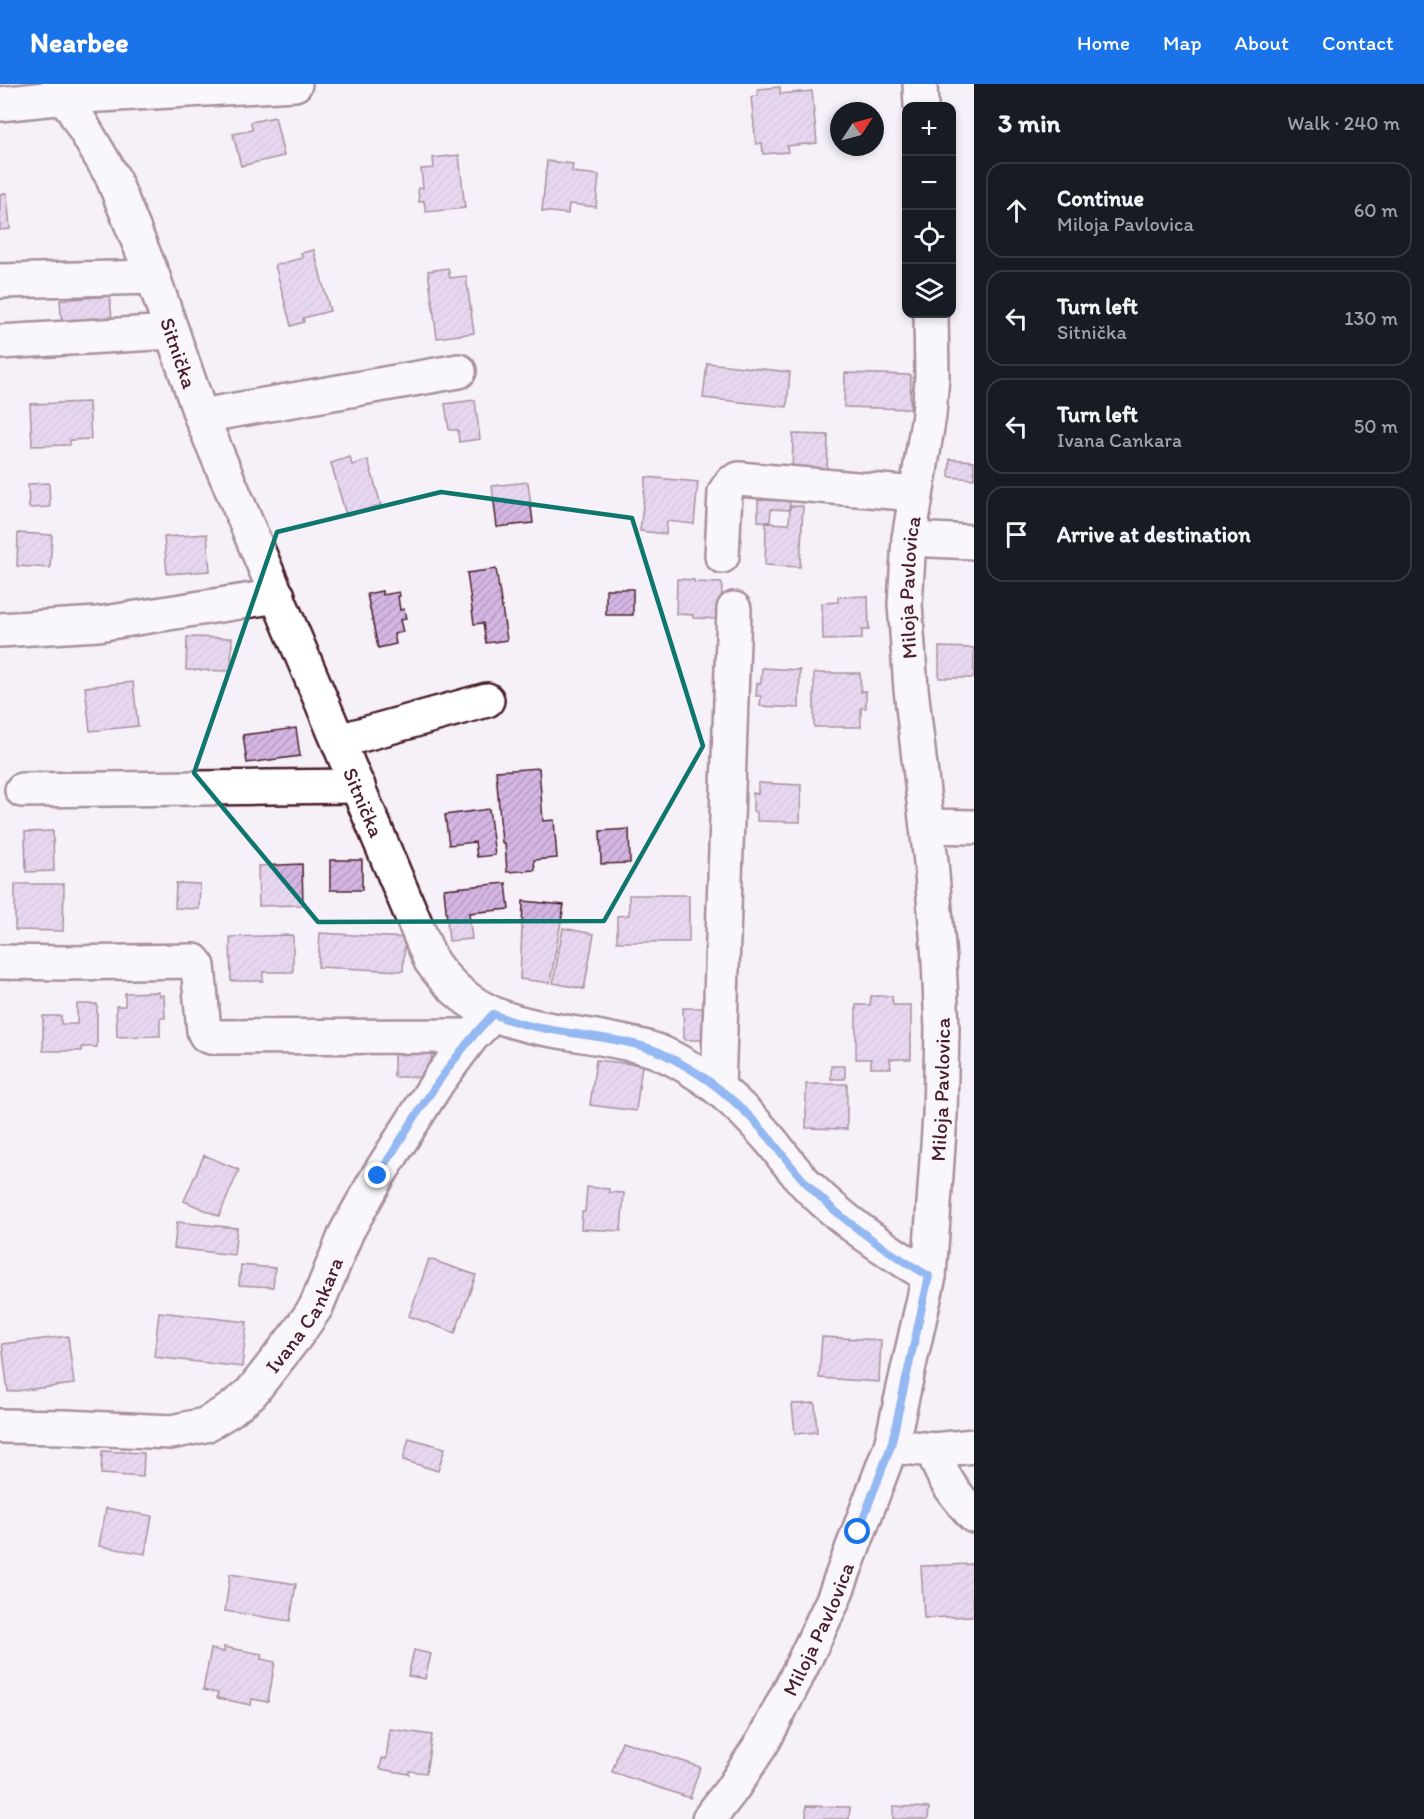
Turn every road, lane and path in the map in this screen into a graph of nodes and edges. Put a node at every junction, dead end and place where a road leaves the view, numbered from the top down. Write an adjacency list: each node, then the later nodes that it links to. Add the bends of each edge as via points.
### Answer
1 (295, 84): 3 (street)
2 (920, 84): 4 (street)
3 (61, 90): 5 (street); 6 (street, Sitnička, via 112,176)
4 (921, 102)
5 (0, 104)
6 (153, 277): 7 (street); 9 (street, Sitnička)
7 (0, 281)
8 (932, 318): 13 (street, Miloja Pavlovica, via 930,406)
9 (172, 332): 10 (street); 12 (street, Sitnička)
10 (0, 342)
11 (459, 370): 12 (street)
12 (201, 416): 17 (street, Sitnička)
13 (916, 494): 14 (street, Miloja Pavlovica); 16 (street, via 739,479 725,492)
14 (909, 539): 15 (street); 24 (street, Miloja Pavlovica, via 908,646)
15 (974, 542)
16 (722, 556)
17 (278, 596): 19 (street, via 98,624); 21 (street, Sitnička)
18 (734, 609): 28 (street)
19 (0, 630)
20 (487, 700): 21 (street)
21 (339, 741): 22 (street, Sitnička)
22 (358, 786): 23 (street); 27 (street, Sitnička, via 431,961 472,1003)
23 (22, 790)
24 (927, 826): 25 (street); 29 (street, Miloja Pavlovica, via 942,1029)
25 (974, 826)
26 (0, 962): 27 (street, via 194,961 198,966 204,1030 211,1037)
27 (482, 1025): 28 (street, Sitnička, via 527,1025 634,1044 658,1052); 30 (street, Ivana Cankara, via 439,1080 378,1176 347,1231 316,1307 251,1393 205,1425 171,1432)
28 (718, 1088): 29 (street, Sitnička, via 741,1108 826,1203)
29 (929, 1276): 31 (street, Miloja Pavlovica)
30 (0, 1426)
31 (891, 1446): 33 (street); 35 (street, Miloja Pavlovica, via 833,1600 795,1680 764,1740)
32 (974, 1446): 33 (street)
33 (934, 1450): 34 (street, via 950,1488)
34 (974, 1516)
35 (710, 1819)

